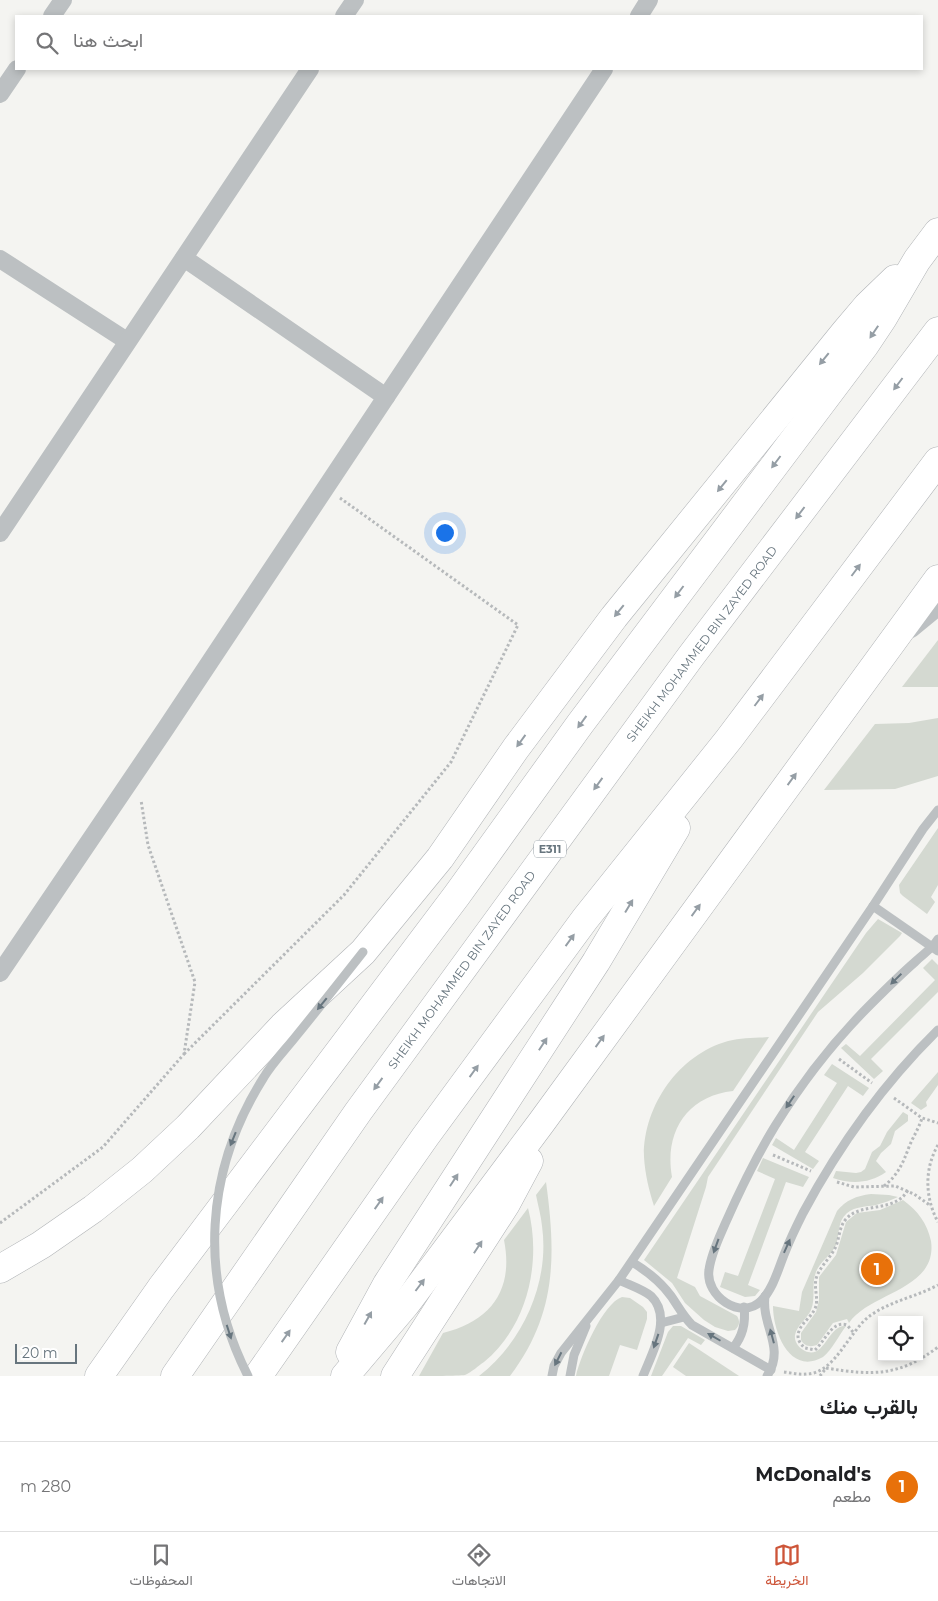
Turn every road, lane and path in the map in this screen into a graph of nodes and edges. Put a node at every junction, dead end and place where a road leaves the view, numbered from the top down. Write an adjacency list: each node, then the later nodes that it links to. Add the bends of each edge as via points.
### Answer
1 (62, 0): 4 (street)
2 (355, 0): 5 (street)
3 (649, 0): 6 (street)
4 (53, 15)
5 (345, 15)
6 (639, 15)
7 (16, 70): 10 (street)
8 (309, 70): 12 (street)
9 (603, 70): 17 (street)
10 (0, 94)
11 (938, 232): 14 (highway)
12 (184, 258): 16 (street); 17 (street)
13 (0, 259): 16 (street)
14 (917, 260): 29 (highway, one-way to 29, via 867,306 614,617 516,748 440,858); 57 (highway, one-way to 57, via 865,345 161,1288)
15 (938, 331): 58 (highway, SHEIKH MOHAMMED BIN ZAYED ROAD / E311, one-way to 58, via 691,656 358,1112)
16 (127, 341): 20 (street)
17 (386, 397): 19 (street)
18 (938, 461): 24 (highway, one-way to 18)
19 (326, 488): 25 (street); 32 (path, via 518,625 452,762 344,895)
20 (0, 533)
21 (938, 579): 23 (highway)
22 (938, 605): 23 (street)
23 (895, 638): 34 (highway, one-way to 23)
24 (729, 739): 60 (highway, one-way to 24, via 425,1137 579,926); 61 (highway, one-way to 24, via 387,1284 596,962)
25 (136, 771): 30 (street); 32 (path, via 148,845 195,982)
26 (938, 810): 27 (lane)
27 (873, 906): 28 (lane); 43 (lane)
28 (936, 946): 36 (lane, one-way to 36, via 874,1001 828,1051)
29 (363, 952): 44 (highway, via 283,1026 188,1128 142,1170 93,1209); 59 (lane, one-way to 59, bridge, via 265,1075 244,1111 228,1149 218,1189 214,1230 216,1272 223,1312)
30 (0, 973)
31 (938, 1030): 37 (lane, via 883,1090)
32 (184, 1054): 42 (path, via 103,1147)
33 (922, 1118): 38 (path, via 898,1173)
34 (541, 1123): 62 (highway, one-way to 34, via 406,1304); 63 (highway, one-way to 34, via 518,1183 536,1144)
35 (938, 1145): 40 (path, via 930,1161)
36 (761, 1149): 37 (path); 48 (lane, one-way to 48, via 718,1240 708,1272 710,1283 722,1301)
37 (823, 1176): 38 (path, via 854,1187); 47 (lane, one-way to 37)
38 (884, 1186): 39 (path)
39 (908, 1190): 40 (path); 52 (path, via 896,1202 856,1211 845,1219 837,1246 817,1276 813,1313 798,1336 805,1348 815,1350 838,1324 847,1325)
40 (931, 1206): 41 (path)
41 (938, 1222)
42 (0, 1223)
43 (632, 1262): 45 (lane); 50 (lane, via 663,1286)
44 (0, 1268)
45 (619, 1280): 49 (lane); 51 (lane, via 650,1295 659,1309)
46 (938, 1285): 52 (path, via 887,1305)
47 (765, 1296): 48 (lane, via 759,1303); 56 (lane, one-way to 47, via 775,1358 775,1346 764,1312)
48 (744, 1307): 54 (lane, via 744,1327)
49 (590, 1317): 64 (lane, one-way to 64, via 560,1353); 65 (lane, via 574,1355)
50 (684, 1317): 51 (lane); 54 (lane, one-way to 50)
51 (661, 1323): 66 (lane, one-way to 66)
52 (853, 1332): 55 (path)
53 (938, 1347): 55 (path, via 903,1371 869,1375)
54 (733, 1348): 56 (lane)
55 (826, 1368): 56 (path, via 807,1374); 67 (path)
56 (769, 1373)
57 (99, 1376)
58 (175, 1376)
59 (248, 1376)
60 (258, 1376)
61 (336, 1376)
62 (345, 1376)
63 (395, 1376)
64 (552, 1376)
65 (570, 1376)
66 (643, 1376)
67 (820, 1376)

